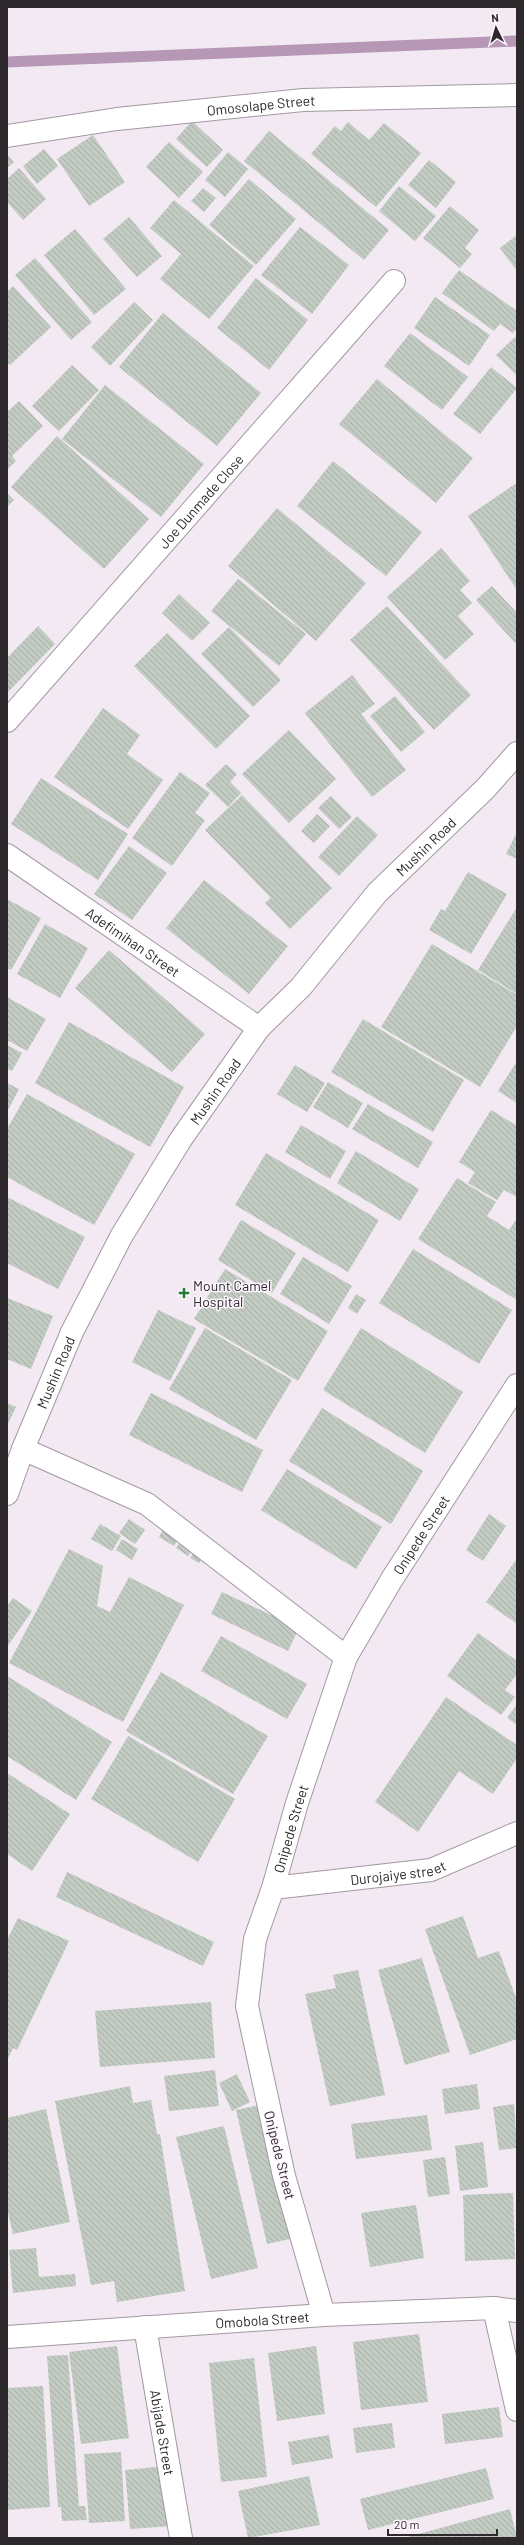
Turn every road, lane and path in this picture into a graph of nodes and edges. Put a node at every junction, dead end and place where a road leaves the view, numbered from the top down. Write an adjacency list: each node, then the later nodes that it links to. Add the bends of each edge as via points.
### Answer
1 (517, 95): 2 (street, Omosolape Street, via 303,100 124,118)
2 (7, 136)
3 (394, 281): 4 (street, Joe Dunmade Close)
4 (7, 721)
5 (517, 753): 7 (street, Mushin Road, via 485,789 377,893 301,987)
6 (7, 855): 7 (street, Adefimihan Street)
7 (259, 1028): 9 (street, Mushin Road, via 181,1139 122,1235 72,1332)
8 (517, 1385): 11 (street, Onipede Street, via 392,1579)
9 (22, 1449): 10 (street, Mushin Road); 11 (street, via 147,1504)
10 (7, 1494)
11 (346, 1657): 13 (street, Onipede Street, via 297,1803)
12 (517, 1833): 13 (street, Durojaiye street, via 431,1870)
13 (273, 1888): 16 (street, Onipede Street, via 255,1939 247,2006 284,2176)
14 (494, 2308): 15 (street, Omobola Street); 16 (street, Omobola Street); 19 (street)
15 (517, 2311)
16 (324, 2315): 17 (street, Omobola Street)
17 (145, 2327): 18 (street, Omobola Street); 20 (street, Abijade Street)
18 (7, 2337)
19 (517, 2410)
20 (181, 2538)

